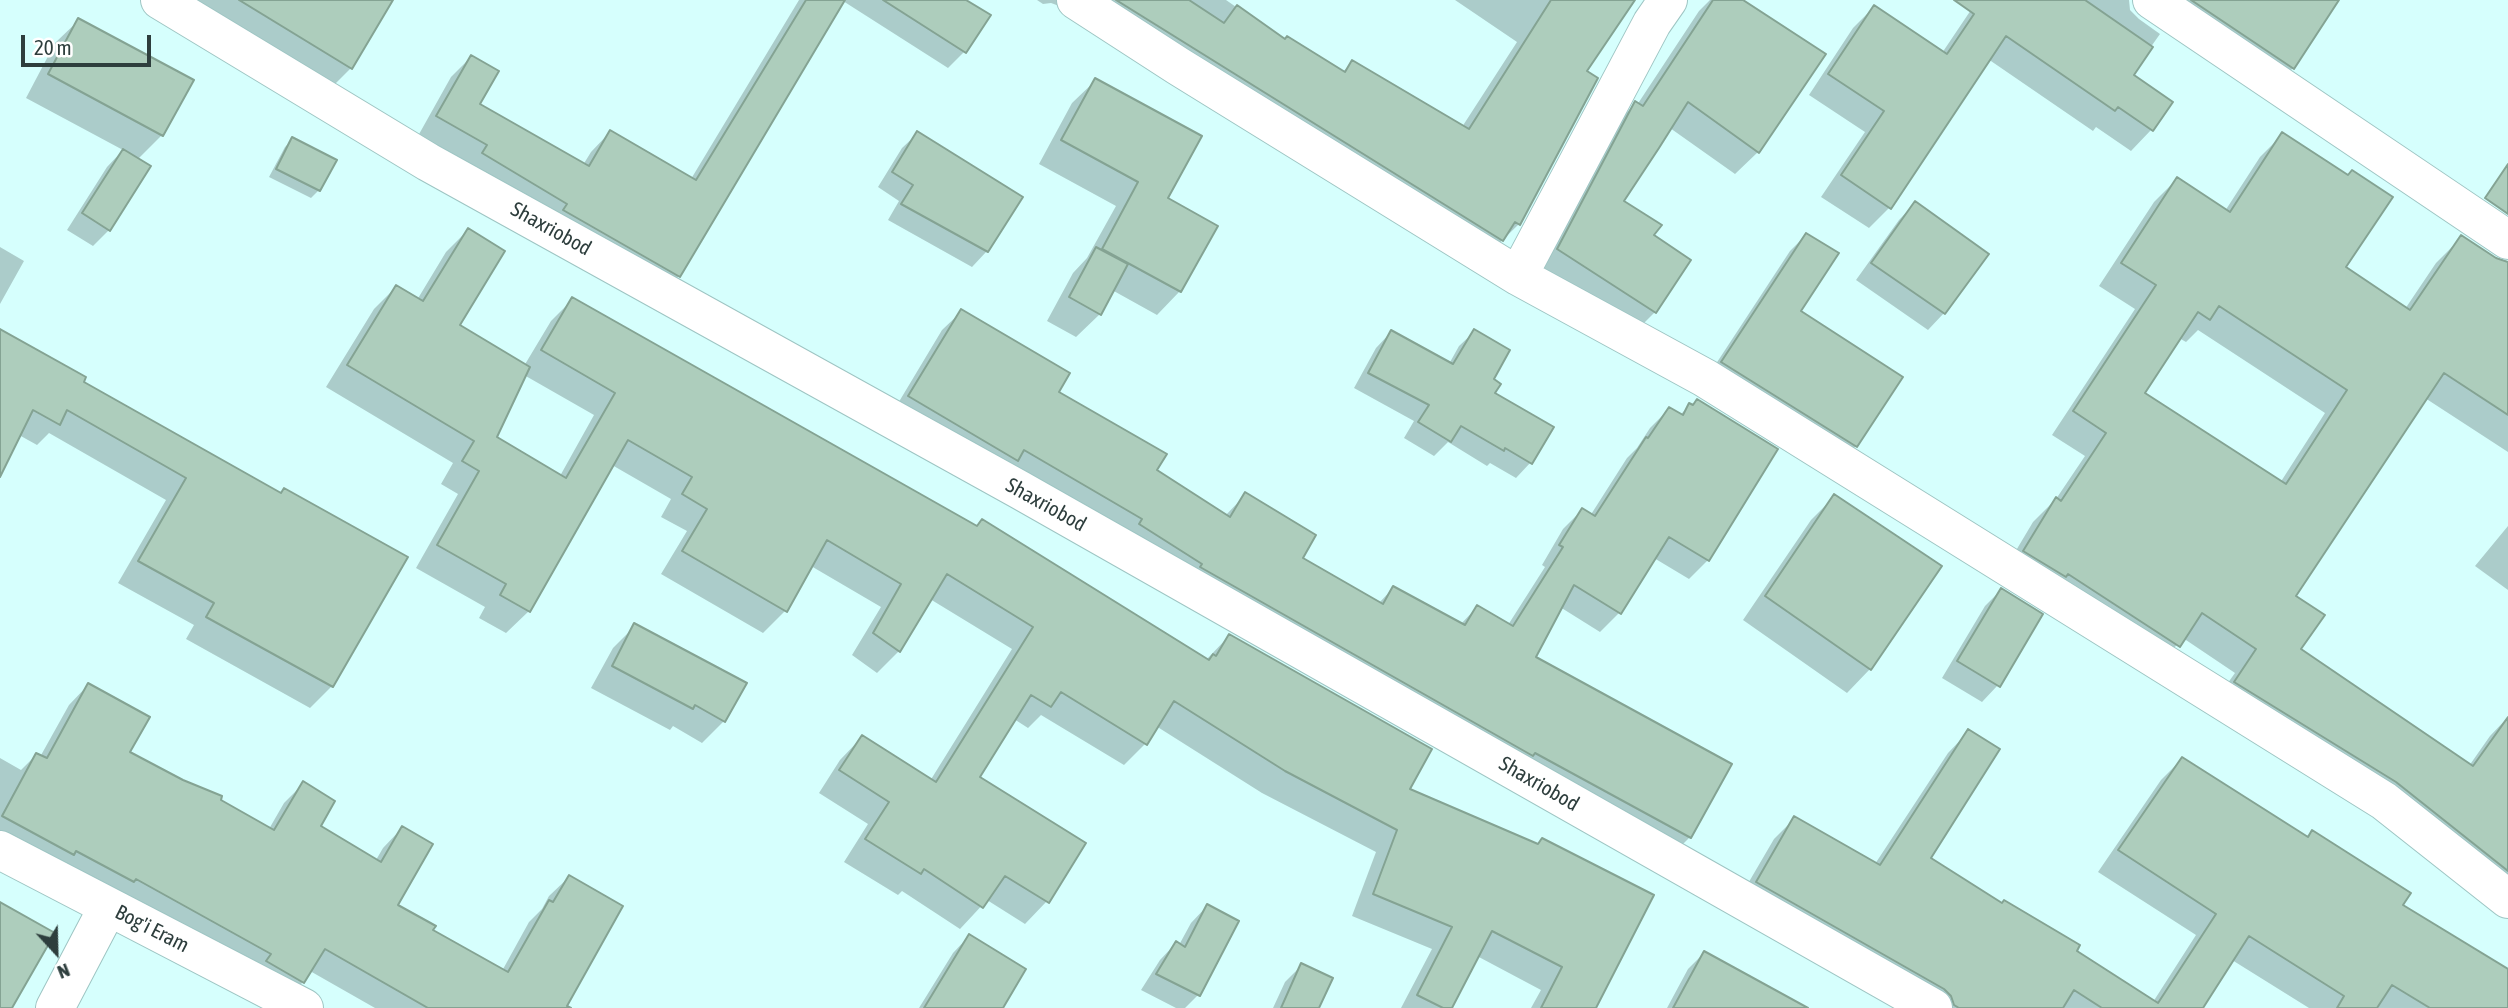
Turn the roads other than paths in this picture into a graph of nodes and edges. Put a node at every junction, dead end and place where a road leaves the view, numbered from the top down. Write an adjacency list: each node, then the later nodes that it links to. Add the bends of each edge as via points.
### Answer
1 (160, 0): 12 (street, Shaxriobod, via 428,162 1020,490)
2 (1076, 0): 6 (street)
3 (1668, 0): 6 (street)
4 (2152, 0): 5 (street)
5 (2508, 240)
6 (1518, 276): 8 (street, via 1705,378 2361,786)
7 (0, 850): 9 (street, Bog'i Eram)
8 (2508, 899)
9 (108, 906): 10 (street); 11 (street, Bog'i Eram)
10 (55, 1008)
11 (304, 1008)
12 (1933, 1008)

